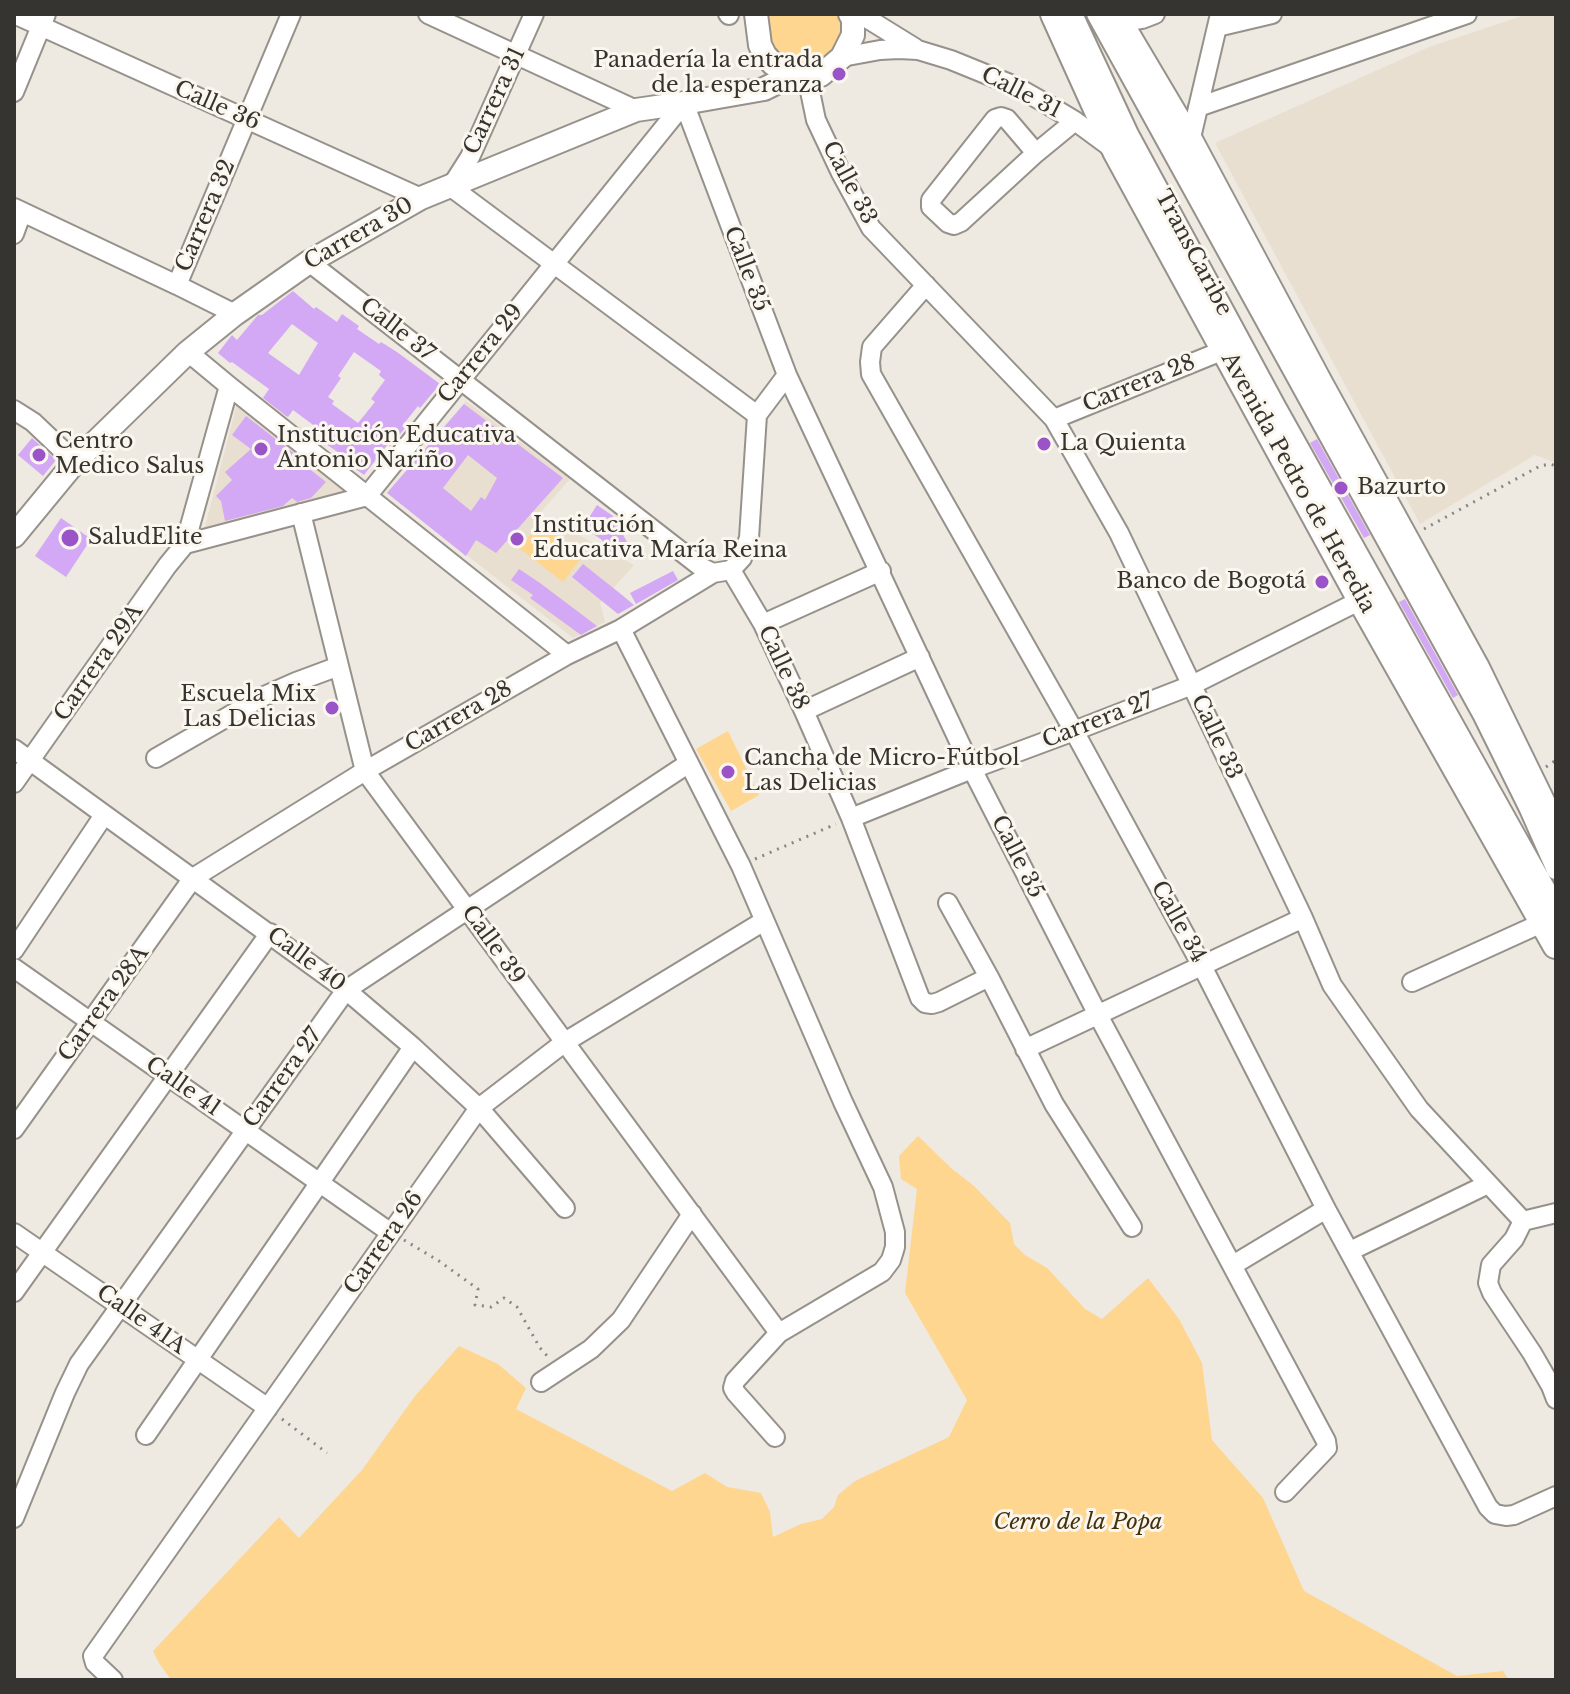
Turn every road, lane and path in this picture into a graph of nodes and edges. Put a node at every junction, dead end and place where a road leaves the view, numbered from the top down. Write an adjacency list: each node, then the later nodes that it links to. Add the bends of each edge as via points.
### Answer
1 (14, 14): 14 (street, Calle 36)
2 (291, 14): 25 (street, Carrera 32)
3 (428, 14): 17 (street)
4 (534, 14): 17 (street, Carrera 31)
5 (756, 14): 19 (main road, via 765,55)
6 (850, 14): 18 (main road, via 853,35)
7 (860, 14): 16 (street, Calle 31)
8 (1054, 14): 28 (highway, Avenida Pedro de Heredia)
9 (1073, 14): 82 (street, TransCaribe, via 1136,147)
10 (1155, 14): 13 (street, via 1142,19)
11 (1272, 14): 15 (street)
12 (1467, 14): 23 (street)
13 (1110, 17): 27 (highway); 76 (street, TransCaribe, via 1477,705)
14 (43, 20): 21 (street); 25 (street, Calle 36)
15 (1218, 20): 23 (street)
16 (918, 50): 18 (street, Calle 31); 26 (street, Calle 31, via 1015,86)
17 (516, 55): 24 (street); 30 (street, Carrera 31)
18 (842, 57): 20 (main road, via 821,75)
19 (785, 71): 20 (main road); 22 (main road, Carrera 30, via 772,87)
20 (807, 77): 37 (street, Calle 33, via 816,120 871,228)
21 (14, 92)
22 (684, 103): 24 (main road, Carrera 30); 35 (street, Carrera 29); 41 (street, Calle 35)
23 (1198, 107): 27 (street)
24 (636, 110): 30 (main road, Carrera 30)
25 (247, 120): 31 (street, Calle 36); 36 (street, Carrera 32)
26 (1075, 121): 28 (street, Calle 31); 29 (street)
27 (1190, 142): 52 (highway)
28 (1116, 151): 39 (highway, Avenida Pedro de Heredia)
29 (1036, 153): 29 (street, via 961,222 948,223 931,207 931,200 995,119 1007,119)
30 (451, 187): 31 (main road, Carrera 30); 35 (street)
31 (421, 198): 34 (main road, Carrera 30)
32 (18, 210): 33 (street); 36 (street)
33 (14, 234)
34 (309, 262): 38 (main road, Carrera 30); 42 (street, Calle 37)
35 (554, 264): 42 (street, Carrera 29); 45 (street)
36 (177, 285): 38 (street)
37 (926, 285): 46 (street, Calle 33); 64 (street, Calle 34, via 872,347 871,374)
38 (235, 314): 40 (main road, Carrera 30)
39 (1224, 350): 46 (street, Carrera 28); 56 (highway, Avenida Pedro de Heredia)
40 (188, 352): 43 (street); 47 (main road, Carrera 30)
41 (787, 375): 45 (street); 54 (street, Calle 35)
42 (461, 380): 49 (street, Carrera 29); 55 (street, Calle 37, via 701,567)
43 (229, 386): 49 (street); 53 (street)
44 (14, 410): 47 (street)
45 (757, 415): 55 (street, via 749,538 742,558)
46 (1054, 419): 62 (street, Calle 33, via 1119,533)
47 (75, 462): 51 (main road, Carrera 30)
48 (1556, 466): 52 (path, via 1540,466)
49 (367, 496): 50 (street); 59 (street)
50 (301, 513): 53 (street); 61 (street, Calle 39)
51 (14, 536)
52 (1405, 540): 74 (highway, via 1481,678)
53 (185, 544): 67 (street, Carrera 29A)
54 (881, 571): 57 (street); 60 (street, Calle 35)
55 (722, 572): 57 (street, Calle 38); 58 (street, Carrera 28)
56 (1361, 600): 62 (street, Carrera 27); 82 (highway, Avenida Pedro de Heredia)
57 (763, 624): 63 (street, Calle 38)
58 (621, 629): 59 (street, Carrera 28); 68 (street)
59 (567, 655): 70 (street, Carrera 28)
60 (920, 657): 63 (street); 69 (street, Calle 35)
61 (339, 666): 66 (street, via 262,697); 70 (street, Calle 39)
62 (1192, 685): 64 (street, Carrera 27); 80 (street, Calle 33)
63 (804, 711): 73 (street, Calle 38)
64 (1074, 731): 69 (street, Carrera 27); 85 (street, Calle 34)
65 (14, 749): 67 (street, Calle 40)
66 (156, 758)
67 (31, 761): 71 (street, Carrera 29A); 72 (street, Calle 40)
68 (689, 763): 75 (street); 79 (street, Carrera 27)
69 (972, 769): 73 (street, Carrera 27); 90 (street, Calle 35)
70 (365, 771): 77 (street, Carrera 28); 79 (street, Calle 39)
71 (14, 783)
72 (104, 815): 77 (street, Calle 40); 84 (street)
73 (851, 818): 75 (path); 87 (street, Calle 38, via 920,998 939,1002)
74 (1556, 832)
75 (741, 866): 81 (street)
76 (1556, 870)
77 (193, 878): 83 (street, Calle 40); 91 (street, Carrera 28A)
78 (948, 903): 87 (street)
79 (468, 910): 89 (street, Carrera 27); 92 (street, Calle 39)
80 (1303, 918): 85 (street); 100 (street, Calle 33, via 1332,985 1419,1109)
81 (764, 921): 92 (street, Carrera 26); 114 (street, via 883,1187 895,1232 891,1260 882,1272)
82 (1552, 925): 88 (street)
83 (270, 933): 89 (street, Calle 40); 95 (street)
84 (14, 950)
85 (1202, 966): 90 (street); 102 (street, Calle 34)
86 (14, 968): 91 (street, Calle 41)
87 (989, 977): 94 (street)
88 (1412, 982)
89 (346, 990): 93 (street, Calle 40); 98 (street, Carrera 27)
90 (1098, 1015): 94 (street); 111 (street, Calle 35)
91 (91, 1022): 95 (street, Calle 41); 97 (street, Carrera 28A)
92 (565, 1042): 96 (street, Carrera 26); 104 (street, Calle 39)
93 (413, 1047): 96 (street, Calle 40); 99 (street)
94 (1025, 1049): 106 (street)
95 (168, 1076): 98 (street, Calle 41); 110 (street)
96 (479, 1108): 101 (street, Calle 40); 108 (street, Carrera 26)
97 (14, 1129)
98 (246, 1130): 99 (street, Calle 41); 113 (street, Carrera 27)
99 (319, 1182): 108 (street, Calle 41); 115 (street)
100 (1488, 1184): 105 (street, Calle 33); 109 (street)
101 (565, 1208)
102 (1326, 1209): 109 (street, Calle 34); 111 (street)
103 (1556, 1213): 105 (street)
104 (692, 1214): 114 (street, Calle 39); 116 (street, via 621,1320)
105 (1523, 1221): 118 (street, via 1491,1265 1488,1283)
106 (1132, 1227)
107 (14, 1233): 110 (street, Calle 41A)
108 (391, 1233): 116 (path, via 478,1289 475,1305 491,1307 504,1298 517,1307 540,1348); 119 (street, Carrera 26)
109 (1350, 1251): 124 (street, Calle 34, via 1488,1507 1495,1514 1514,1515)
110 (43, 1253): 112 (street); 113 (street, Calle 41A)
111 (1233, 1265): 123 (street, Calle 35, via 1326,1441 1323,1453)
112 (14, 1292)
113 (121, 1306): 115 (street, Calle 41A); 125 (street, Carrera 27, via 79,1364)
114 (779, 1333): 121 (street, via 733,1388)
115 (198, 1359): 119 (street, Calle 41A); 120 (street)
116 (561, 1368): 117 (street)
117 (541, 1382)
118 (1556, 1399)
119 (268, 1408): 122 (path); 126 (street, Carrera 26, via 93,1656)
120 (146, 1435)
121 (775, 1437)
122 (327, 1453)
123 (1285, 1492)
124 (1556, 1496)
125 (14, 1518)
126 (113, 1680)

